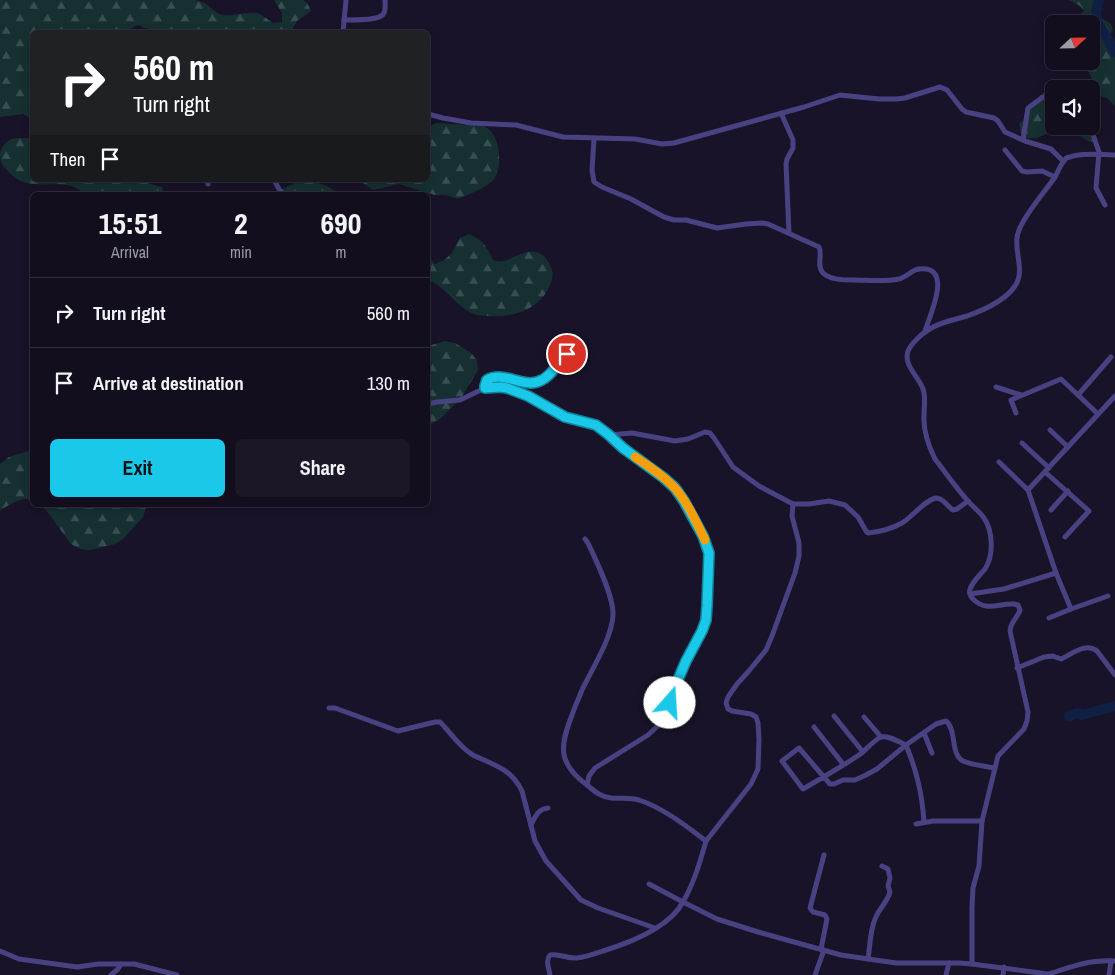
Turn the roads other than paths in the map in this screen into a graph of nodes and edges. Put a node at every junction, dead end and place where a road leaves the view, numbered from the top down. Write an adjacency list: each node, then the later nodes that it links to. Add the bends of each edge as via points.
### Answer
1 (346, 0): 3 (street)
2 (385, 0): 3 (street, via 381,16)
3 (344, 20): 4 (street)
4 (343, 30)
5 (1045, 97): 10 (street, via 1028,108)
6 (781, 113): 9 (street, via 674,143); 10 (street, via 840,95 897,99 940,87 948,90 966,112 994,118 1006,132); 17 (street, via 794,144 786,164)
7 (430, 115): 9 (street, via 471,123 516,125 563,137)
8 (1093, 135): 12 (street)
9 (594, 138): 17 (street, via 592,174 594,182 602,188 670,219 716,228 762,224)
10 (1023, 140): 14 (street, via 1051,149)
11 (1005, 150): 15 (street, via 1022,171 1042,171)
12 (1099, 154): 13 (street); 14 (street, via 1074,156); 16 (street, via 1096,188)
13 (1115, 155)
14 (1063, 161): 15 (street)
15 (1055, 177): 18 (street, via 1028,214 1018,235 1020,274 1013,289 992,305)
16 (1105, 205)
17 (789, 233): 18 (street, via 819,247 820,269 828,277 891,280 902,278 916,269 933,271 938,280 937,292)
18 (925, 331): 37 (street, via 911,345 907,357 924,393 927,439 935,459)
19 (576, 344): 22 (street, via 543,380 528,382 498,377 487,380)
20 (1111, 357): 24 (street)
21 (996, 387): 23 (street)
22 (485, 388): 26 (street, via 460,400); 30 (street, via 501,387 520,393 565,417 596,425)
23 (1022, 395): 24 (street, via 1062,380); 27 (street, via 1011,400)
24 (1078, 395): 28 (street)
25 (1115, 396): 28 (street)
26 (430, 404)
27 (1016, 413)
28 (1098, 414): 32 (street)
29 (1050, 430): 32 (street)
30 (609, 435): 38 (street, via 632,434 682,441 708,432 733,467 759,486); 61 (street, via 664,478 684,501 709,553 707,606 702,631 686,661 663,720 648,736 596,768)
31 (1022, 443): 34 (street)
32 (1068, 447): 34 (street)
33 (999, 462): 35 (street)
34 (1047, 470): 35 (street); 36 (street)
35 (1028, 490): 42 (street)
36 (1068, 492): 39 (street); 40 (street, via 1089,511)
37 (968, 501): 38 (street, via 953,510 941,499 934,499 902,523 870,533 845,504 829,501); 43 (street, via 988,525 991,548 986,567 969,590)
38 (793, 504): 67 (street, via 792,516 799,543 795,573 766,650 736,684 726,704 732,712 756,717 760,739 758,769 751,784)
39 (1051, 510)
40 (1065, 537)
41 (585, 539): 61 (street, via 607,588 613,614 604,647 582,690 564,738 568,764 575,776)
42 (1056, 572): 43 (street, via 1004,589); 45 (street)
43 (970, 594): 47 (street, via 984,606 1016,604 1019,607 1010,628)
44 (1108, 596): 45 (street)
45 (1071, 609): 46 (street)
46 (1049, 618)
47 (1017, 668): 48 (street, via 1044,657 1061,659 1088,647 1095,648); 59 (street, via 1028,712 1027,721 1020,734 998,756)
48 (1115, 675)
49 (329, 708): 66 (street, via 398,731 440,722 470,754 497,766 518,783)
50 (834, 716): 56 (street)
51 (864, 717): 54 (street)
52 (814, 727): 58 (street)
53 (924, 732): 55 (street); 57 (street); 59 (street, via 940,722 948,722 960,759)
54 (881, 737): 55 (street); 56 (street)
55 (906, 745): 60 (street, via 877,769 855,780 830,784); 64 (street, via 920,786)
56 (863, 752): 58 (street)
57 (932, 753)
58 (844, 764): 60 (street)
59 (995, 768): 63 (street)
60 (823, 777): 60 (street, via 803,789 782,762 800,748)
61 (587, 785): 67 (street, via 610,798 636,799 651,805)
62 (548, 808): 66 (street, via 539,812)
63 (982, 821): 64 (street); 79 (street, via 972,907)
64 (924, 822): 65 (street)
65 (916, 824)
66 (531, 826): 72 (street, via 546,861 581,900)
67 (706, 840): 71 (street)
68 (824, 855): 73 (street, via 810,908 827,918)
69 (882, 866): 75 (street, via 888,869 890,892 874,919)
70 (648, 884): 71 (street)
71 (683, 902): 72 (street, via 676,913); 73 (street, via 717,919)
72 (655, 928): 83 (street, via 632,941 586,956 550,955)
73 (822, 949): 75 (street); 84 (street)
74 (0, 951): 78 (street, via 19,959 77,966)
75 (868, 959): 77 (street)
76 (1113, 961): 80 (street, via 1089,962 1048,974); 87 (street)
77 (949, 963): 79 (street); 85 (street)
78 (121, 964): 81 (street); 82 (street, via 134,964)
79 (972, 964): 80 (street)
80 (1004, 967): 86 (street)
81 (111, 975)
82 (177, 975)
83 (550, 975)
84 (815, 975)
85 (946, 975)
86 (1003, 975)
87 (1109, 975)

